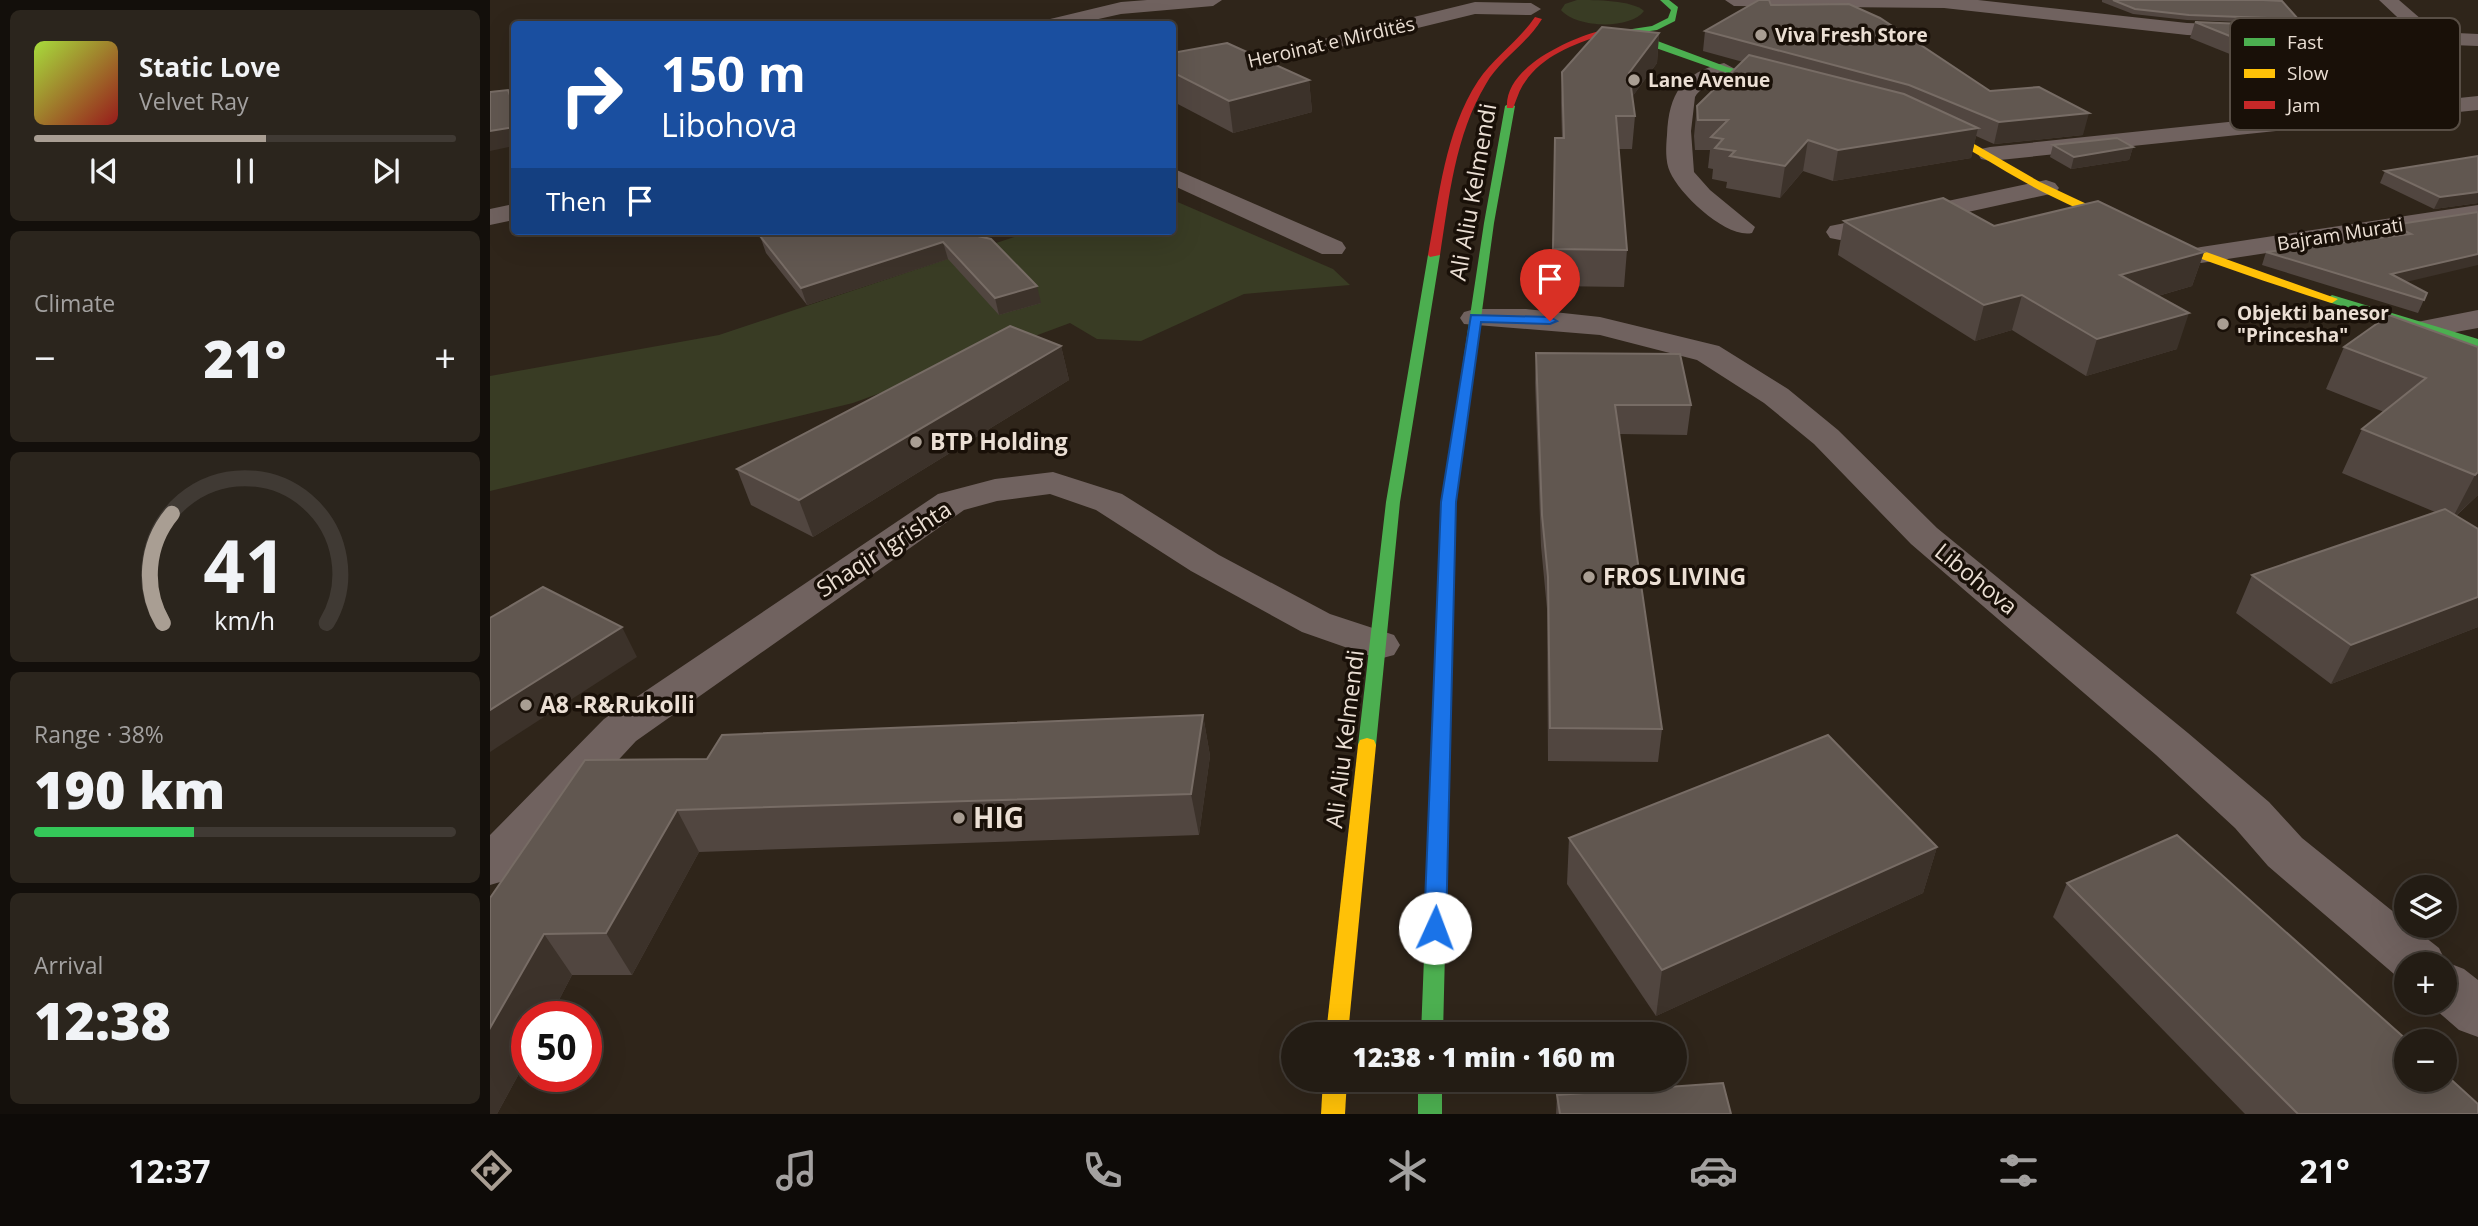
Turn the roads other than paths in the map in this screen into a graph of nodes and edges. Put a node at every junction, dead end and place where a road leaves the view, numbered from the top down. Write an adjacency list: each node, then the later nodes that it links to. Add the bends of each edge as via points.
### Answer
1 (1213, 0): 7 (street, via 1121,8)
2 (1664, 0): 9 (main road, via 1675,9 1672,19 1654,28)
3 (1734, 0): 8 (street, via 1944,2)
4 (2388, 0): 6 (street)
5 (1536, 10): 10 (main road, via 1560,27); 14 (street, Heroinat e Mirditës, via 1475,8); 34 (main road, Ali Aliu Kelmendi, via 1529,36 1482,82 1460,131 1440,222 1393,502)
6 (2408, 18)
7 (1066, 21)
8 (2230, 31)
9 (1625, 32): 10 (main road); 13 (main road)
10 (1599, 33): 30 (main road, Ali Aliu Kelmendi, via 1553,49 1517,87 1508,115)
11 (2460, 40): 12 (street)
12 (2478, 40)
13 (1724, 69): 15 (main road); 26 (street, via 1695,84 1682,101 1682,171 1710,202)
14 (1176, 75)
15 (1805, 89)
16 (2478, 103): 17 (street)
17 (2460, 105)
18 (1908, 118): 20 (main road)
19 (2230, 129): 20 (street)
20 (1990, 154): 22 (main road)
21 (1176, 177): 28 (street)
22 (2046, 188): 27 (street); 29 (main road)
23 (511, 213): 25 (street)
24 (2478, 213): 29 (street, Bajram Murati)
25 (490, 217)
26 (1742, 227)
27 (1840, 232)
28 (1332, 248)
29 (2201, 255): 32 (main road)
30 (1475, 318): 36 (street, Libohova, via 1600,326 1696,350 1776,396 1826,438 1924,537 2172,744 2252,815 2285,852); 40 (main road, Ali Aliu Kelmendi, via 1448,502)
31 (2478, 319): 32 (street)
32 (2428, 328): 33 (main road)
33 (2478, 343)
34 (1379, 645): 35 (street, Shaqir Igrishta, via 1316,623 1205,564 1109,502 1053,484 995,490 951,502 620,730); 39 (main road, Ali Aliu Kelmendi)
35 (490, 866)
36 (2406, 952)
37 (2457, 995): 38 (street)
38 (2478, 1013)
39 (1338, 1022)
40 (1432, 1022)
41 (1334, 1092): 43 (main road)
42 (1430, 1092): 44 (main road)
43 (1333, 1114)
44 (1430, 1114)

